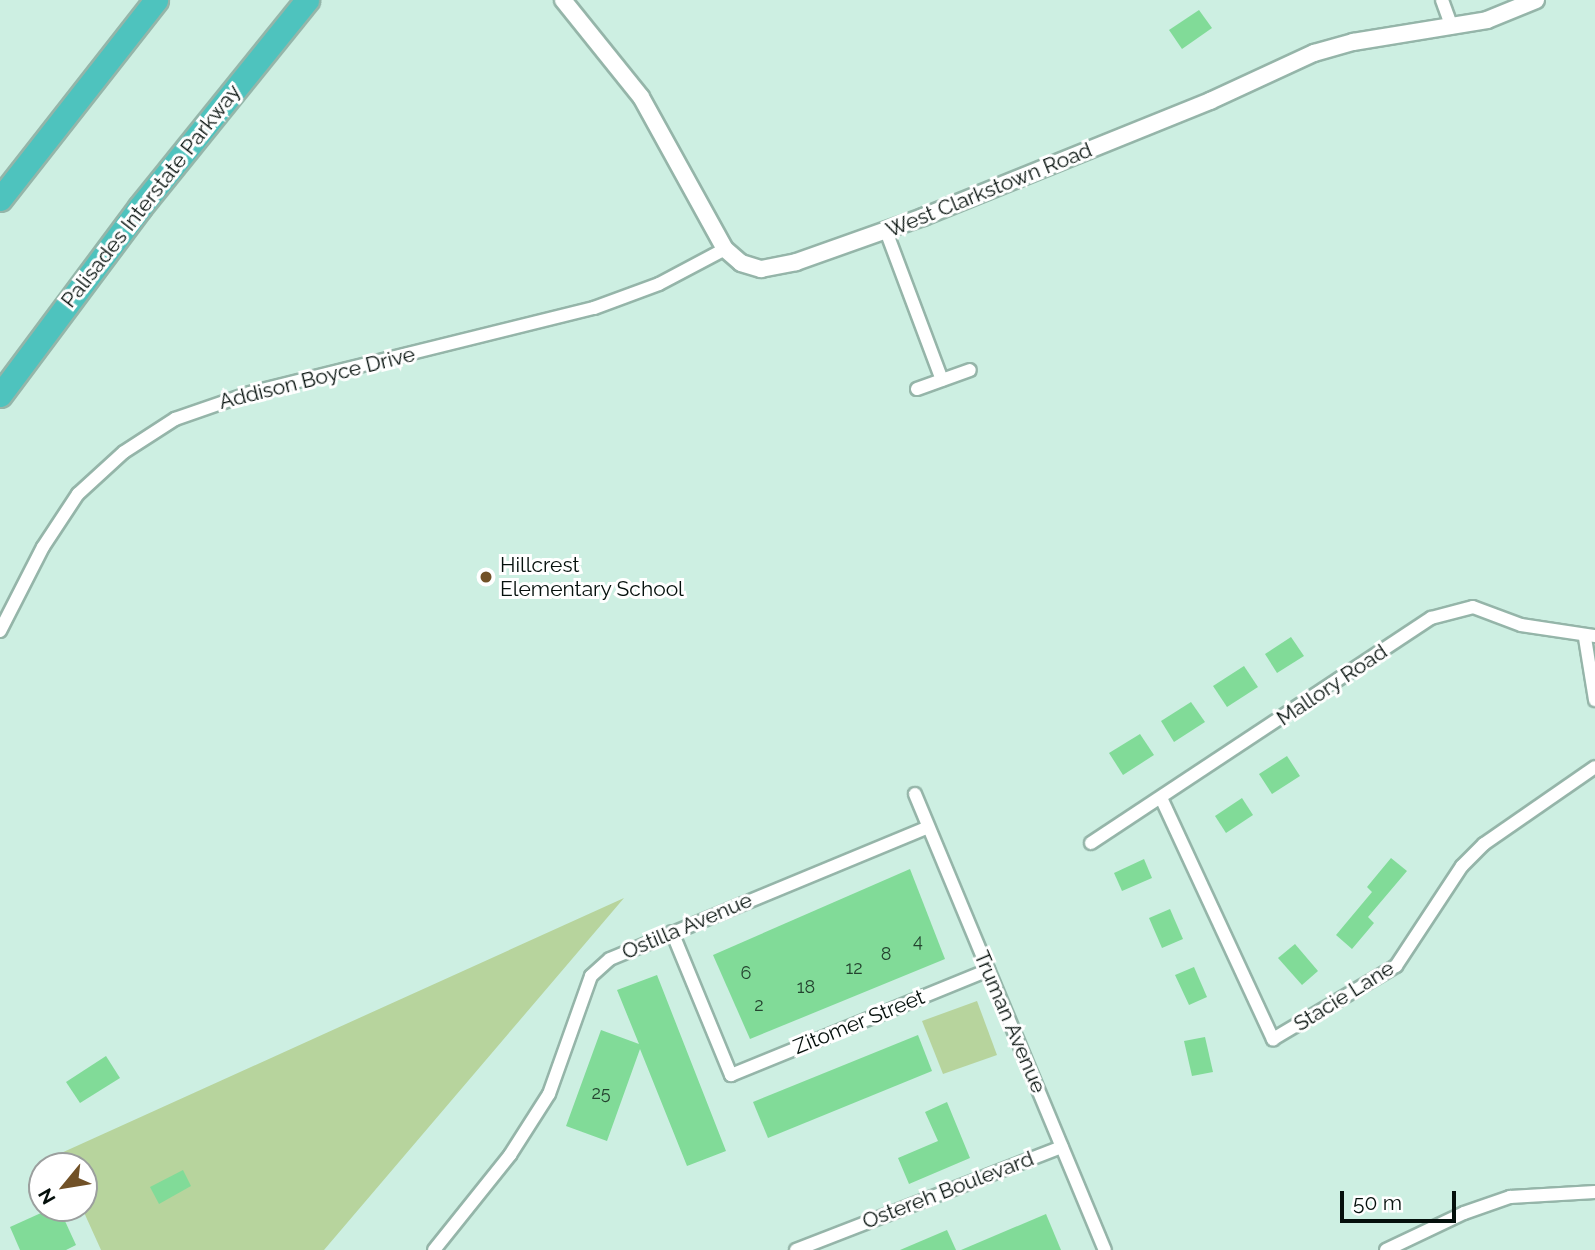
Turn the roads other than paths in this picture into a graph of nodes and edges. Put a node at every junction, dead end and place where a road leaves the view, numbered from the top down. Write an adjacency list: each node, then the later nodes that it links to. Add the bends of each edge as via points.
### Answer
1 (156, 0): 7 (highway)
2 (307, 0): 13 (highway, Palisades Interstate Parkway, via 140,207)
3 (563, 0): 9 (street, West Clarkstown Road, via 651,113)
4 (1442, 0): 6 (street)
5 (1536, 0): 6 (street, West Clarkstown Road, via 1487,20)
6 (1452, 27): 8 (street, West Clarkstown Road, via 1353,42 1314,53 1210,101)
7 (0, 199)
8 (886, 231): 9 (street, West Clarkstown Road, via 768,269 741,263); 11 (street)
9 (725, 248): 14 (street, Addison Boyce Drive, via 659,284 594,308 239,396 175,419 124,452 78,494 43,547)
10 (970, 370): 11 (street)
11 (942, 380): 12 (street)
12 (917, 389)
13 (0, 395)
14 (0, 631)
15 (1590, 637): 16 (street); 19 (street, Mallory Road, via 1521,625 1473,607 1431,618)
16 (1595, 700)
17 (1595, 767): 19 (street, Stacie Lane, via 1484,844 1462,866 1396,966 1273,1039)
18 (915, 794): 20 (street, Truman Avenue)
19 (1162, 800): 21 (street, Mallory Road)
20 (928, 827): 22 (street, Ostilla Avenue); 23 (street, Truman Avenue)
21 (1091, 843)
22 (672, 932): 23 (street, Zitomer Street, via 731,1076); 28 (street, Ostilla Avenue, via 610,959 591,976 549,1094 510,1155)
23 (988, 970): 24 (street, Truman Avenue)
24 (1062, 1147): 26 (street, Ostereh Boulevard); 30 (street, Truman Avenue)
25 (1595, 1192): 27 (street, via 1510,1197 1464,1213)
26 (816, 1246): 29 (street, Ostereh Boulevard)
27 (1394, 1249)
28 (434, 1250)
29 (796, 1250)
30 (1105, 1250)

